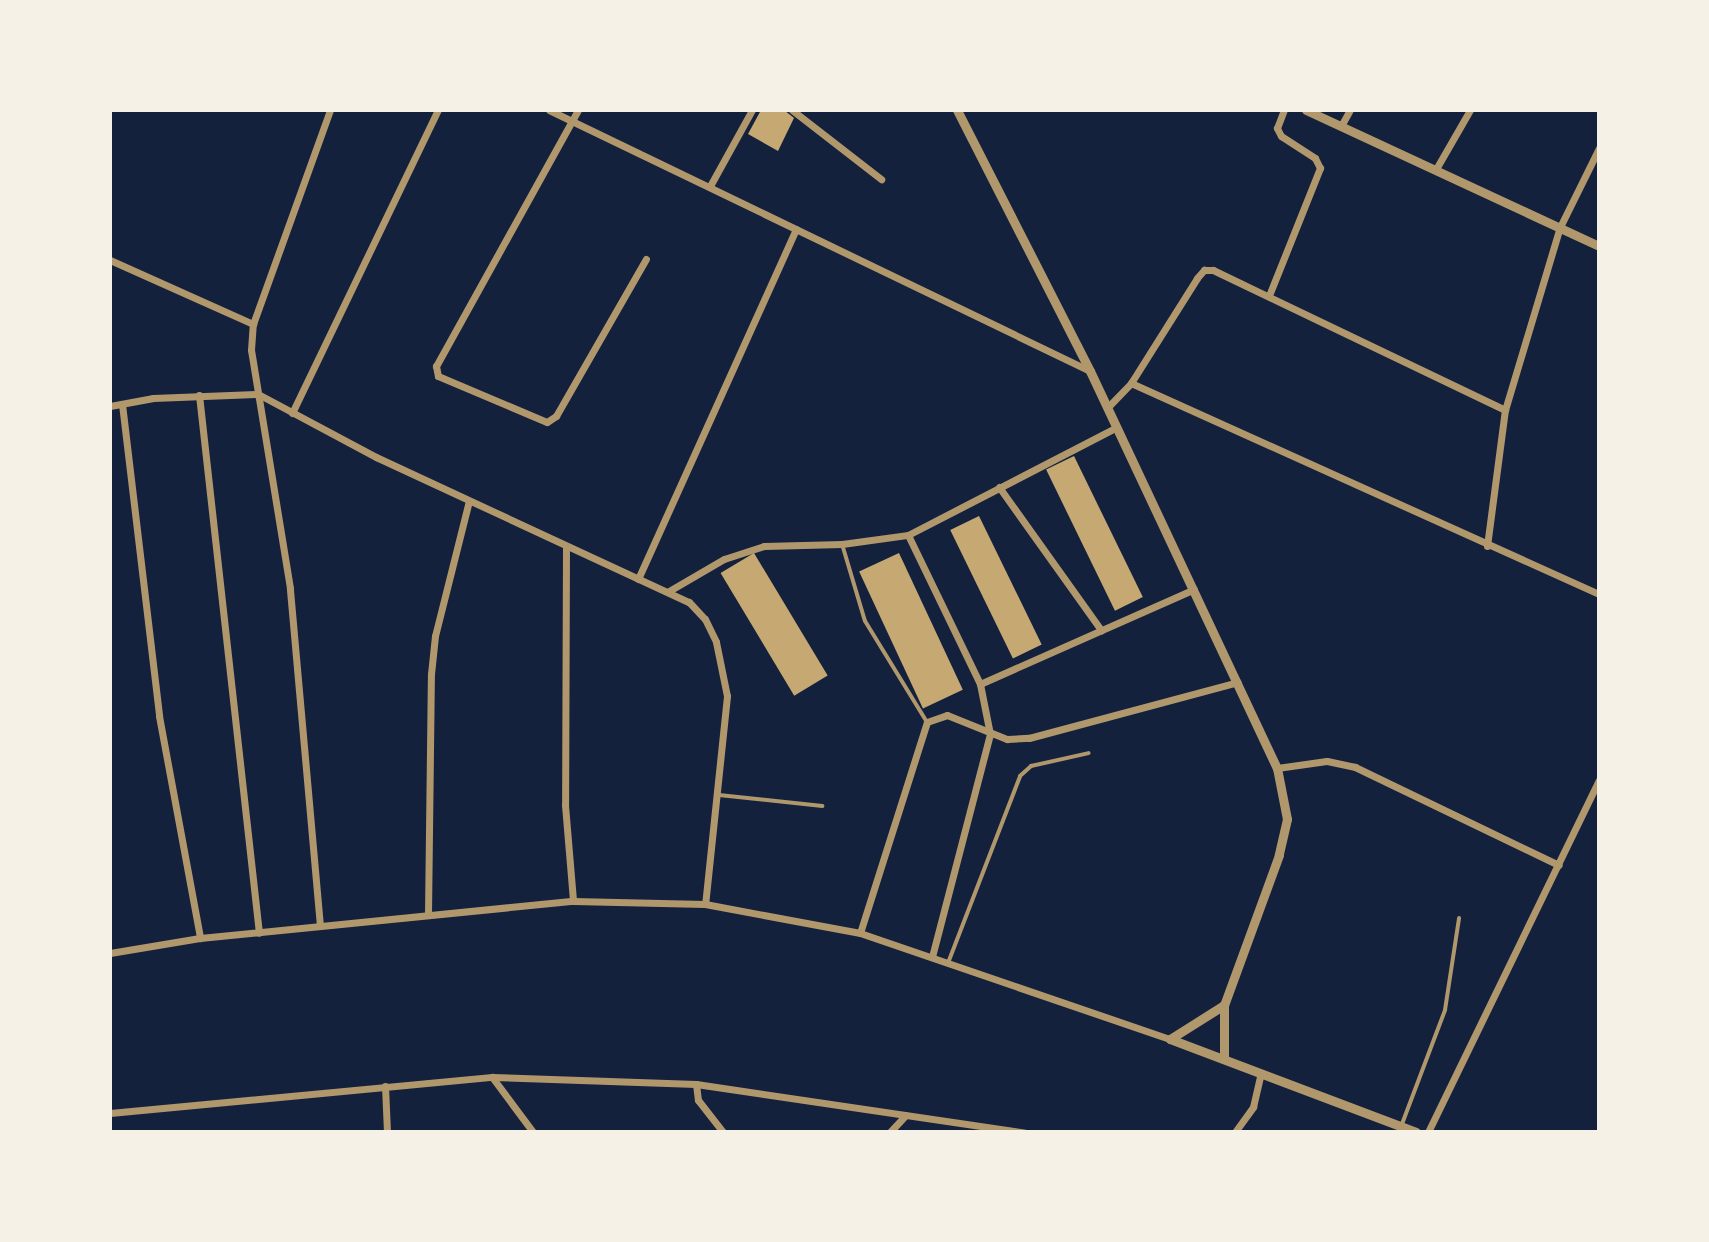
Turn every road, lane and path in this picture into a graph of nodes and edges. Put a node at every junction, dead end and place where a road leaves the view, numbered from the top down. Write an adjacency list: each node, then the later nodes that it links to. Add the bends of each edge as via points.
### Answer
1 (330, 110): 24 (street)
2 (438, 110): 33 (street)
3 (549, 110): 12 (street)
4 (578, 110): 12 (street)
5 (752, 110): 17 (street)
6 (792, 110): 16 (street)
7 (957, 110): 25 (street)
8 (1284, 110): 23 (street, via 1277,128 1281,136 1315,158 1320,168)
9 (1306, 110): 13 (street)
10 (1350, 110): 13 (street)
11 (1470, 110): 15 (street)
12 (572, 121): 17 (street); 21 (street, via 436,366 438,376 547,422 556,416)
13 (1341, 126): 15 (street)
14 (1599, 148): 18 (street)
15 (1436, 169): 18 (street)
16 (881, 179)
17 (710, 186): 19 (street)
18 (1560, 227): 20 (street); 32 (street)
19 (796, 229): 25 (street); 41 (street)
20 (1599, 246)
21 (646, 259)
22 (110, 260): 24 (street)
23 (1270, 293): 26 (street, via 1204,270); 32 (street)
24 (253, 324): 27 (street)
25 (1090, 371): 31 (street)
26 (1131, 383): 31 (street); 39 (street)
27 (258, 394): 28 (street); 33 (street); 61 (street, via 290,588)
28 (199, 395): 29 (street); 62 (street)
29 (122, 404): 30 (street); 64 (street, via 159,716)
30 (110, 406)
31 (1107, 408): 34 (street)
32 (1505, 410): 39 (street)
33 (292, 413): 36 (street)
34 (1117, 427): 35 (street); 42 (street)
35 (999, 487): 37 (street); 45 (street)
36 (469, 501): 40 (street); 59 (street, via 435,636 431,674)
37 (908, 535): 38 (street); 47 (street)
38 (842, 544): 43 (street, via 764,546 724,559); 48 (lane, via 865,621)
39 (1487, 546): 44 (street)
40 (566, 547): 41 (street); 57 (street, via 565,805)
41 (638, 579): 43 (street)
42 (1194, 589): 45 (street); 46 (street)
43 (669, 591): 54 (street, via 705,619 724,666)
44 (1599, 594)
45 (1101, 630): 47 (street)
46 (1239, 681): 49 (street, via 1029,738); 51 (street)
47 (980, 684): 49 (street)
48 (927, 722): 49 (street, via 947,715); 63 (street)
49 (990, 734): 66 (street)
50 (1089, 753): 67 (lane, via 1031,766 1020,776)
51 (1277, 768): 56 (street, via 1327,761 1355,767); 68 (street, via 1287,819 1279,855)
52 (1599, 780): 53 (street)
53 (1597, 791): 56 (street)
54 (719, 795): 55 (lane); 58 (street)
55 (822, 806)
56 (1559, 865): 85 (street)
57 (573, 901): 58 (street); 59 (street)
58 (705, 904): 63 (street)
59 (428, 914): 61 (street)
60 (1459, 918): 77 (lane, via 1445,1010)
61 (320, 926): 62 (street)
62 (259, 933): 64 (street)
63 (860, 933): 66 (street)
64 (200, 938): 65 (street)
65 (110, 953)
66 (932, 957): 67 (street)
67 (948, 963): 69 (street)
68 (1224, 1005): 69 (street); 70 (street)
69 (1170, 1039): 70 (street)
70 (1224, 1058): 71 (street)
71 (1261, 1073): 77 (street); 83 (street, via 1253,1107)
72 (492, 1077): 73 (street); 74 (street); 80 (street)
73 (696, 1084): 76 (street); 81 (street, via 698,1100)
74 (385, 1086): 75 (street); 79 (street)
75 (110, 1113)
76 (906, 1115): 78 (street); 82 (street)
77 (1401, 1126): 84 (street)
78 (894, 1131)
79 (387, 1132)
80 (533, 1132)
81 (723, 1132)
82 (1023, 1132)
83 (1235, 1132)
84 (1416, 1132)
85 (1428, 1132)

